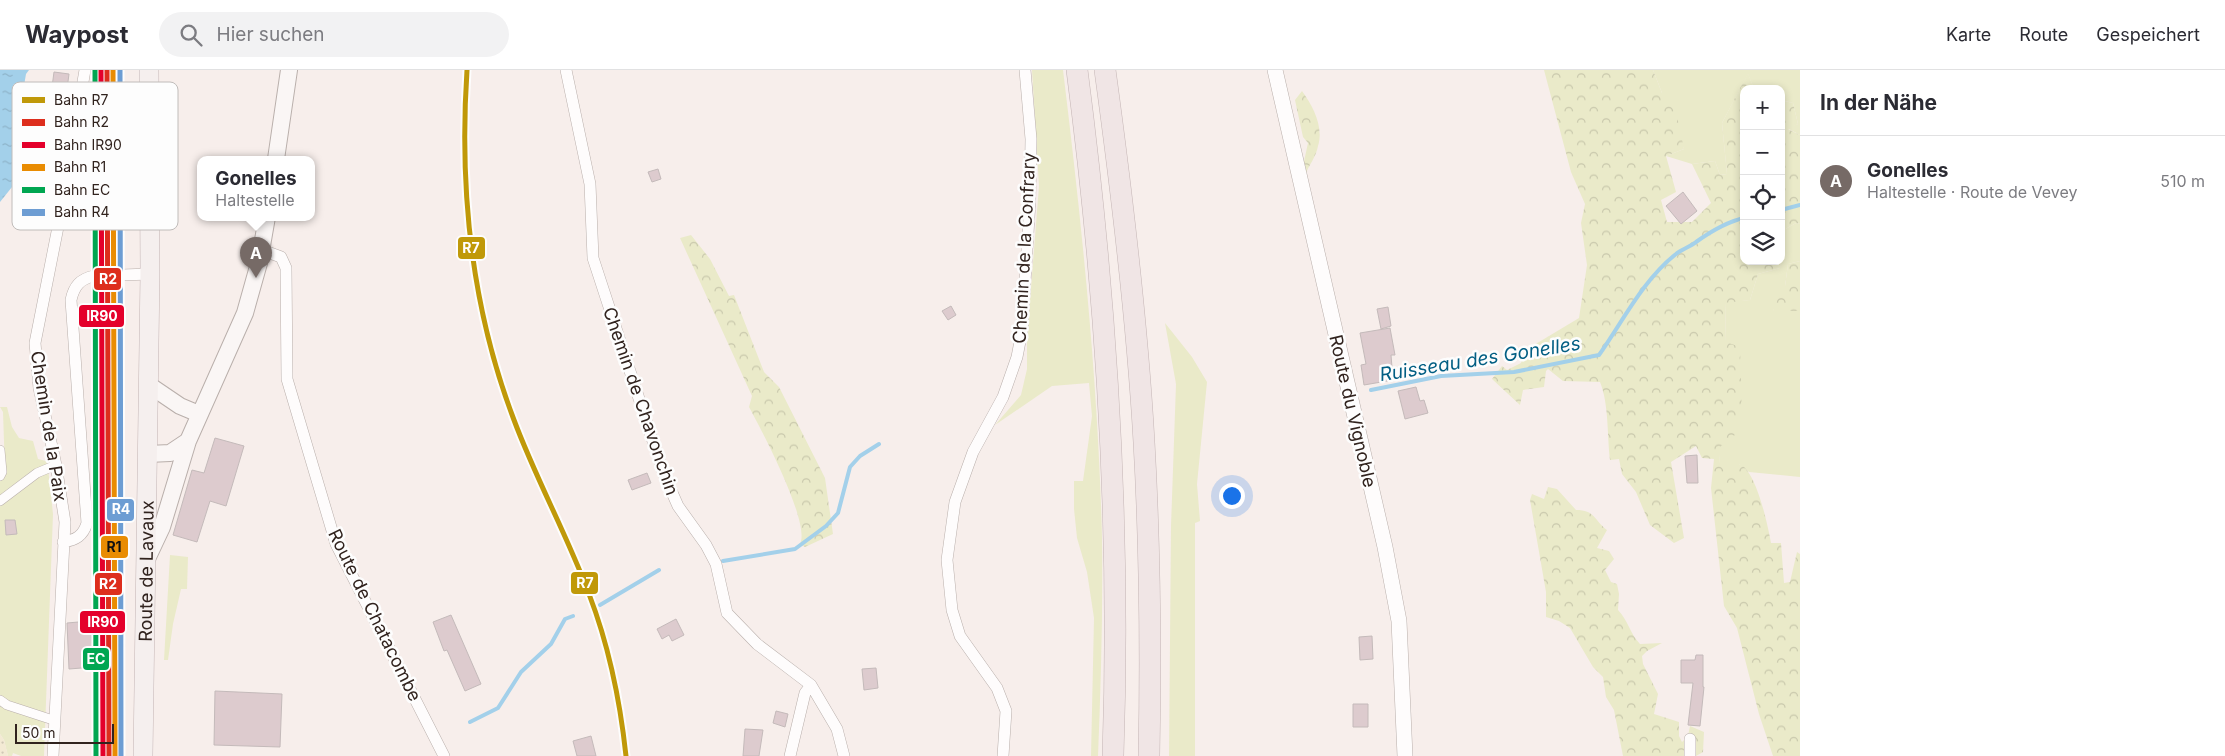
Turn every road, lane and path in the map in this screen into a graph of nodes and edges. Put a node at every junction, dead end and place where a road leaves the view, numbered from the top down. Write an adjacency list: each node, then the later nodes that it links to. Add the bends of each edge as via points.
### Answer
1 (289, 70): 8 (main road)
2 (566, 70): 24 (street, Chemin de Chavonchin, via 590,184 593,258 663,472 678,506 716,564 727,613 757,644)
3 (1017, 70): 7 (street)
4 (1077, 70): 34 (highway, via 1103,300 1111,425 1115,564)
5 (1105, 70): 35 (highway, via 1132,290 1144,441 1151,634)
6 (1274, 70): 36 (street, Route du Vignoble, via 1398,612)
7 (1025, 75): 33 (street, Chemin de la Confrary, via 1031,139 1022,331 1003,397 973,452 955,502 947,560 952,610 960,636 997,688 1006,711)
8 (276, 156)
9 (266, 221): 12 (main road)
10 (57, 230): 19 (street, Chemin de la Paix, via 35,343 39,388)
11 (150, 230): 13 (main road, Route de Lavaux)
12 (262, 250): 15 (main road, via 245,313); 30 (street, Route de Chatacombe, via 281,257 286,268 287,379 336,544)
13 (150, 274): 14 (main road, Route de Lavaux); 22 (street, via 94,276 85,278 73,291 71,300 87,523 84,532 75,540)
14 (149, 385): 15 (main road, via 180,406); 18 (main road, Route de Lavaux)
15 (199, 414): 16 (main road)
16 (188, 441): 18 (main road, via 170,453); 23 (main road, via 162,527)
17 (0, 450): 20 (street)
18 (148, 454): 23 (main road, Route de Lavaux)
19 (56, 465): 21 (street, via 37,473); 22 (street, Chemin de la Paix, via 65,522)
20 (0, 476)
21 (0, 501)
22 (62, 542): 26 (street, Chemin de la Paix)
23 (146, 561): 29 (main road, Route de Lavaux)
24 (811, 686): 31 (street, via 805,693); 32 (street, via 838,729)
25 (0, 700): 26 (street)
26 (53, 720): 28 (street, Chemin de la Paix)
27 (1690, 739): 37 (street)
28 (53, 756)
29 (143, 756)
30 (444, 756)
31 (790, 756)
32 (844, 756)
33 (1004, 756)
34 (1113, 756)
35 (1149, 756)
36 (1405, 756)
37 (1690, 756)

